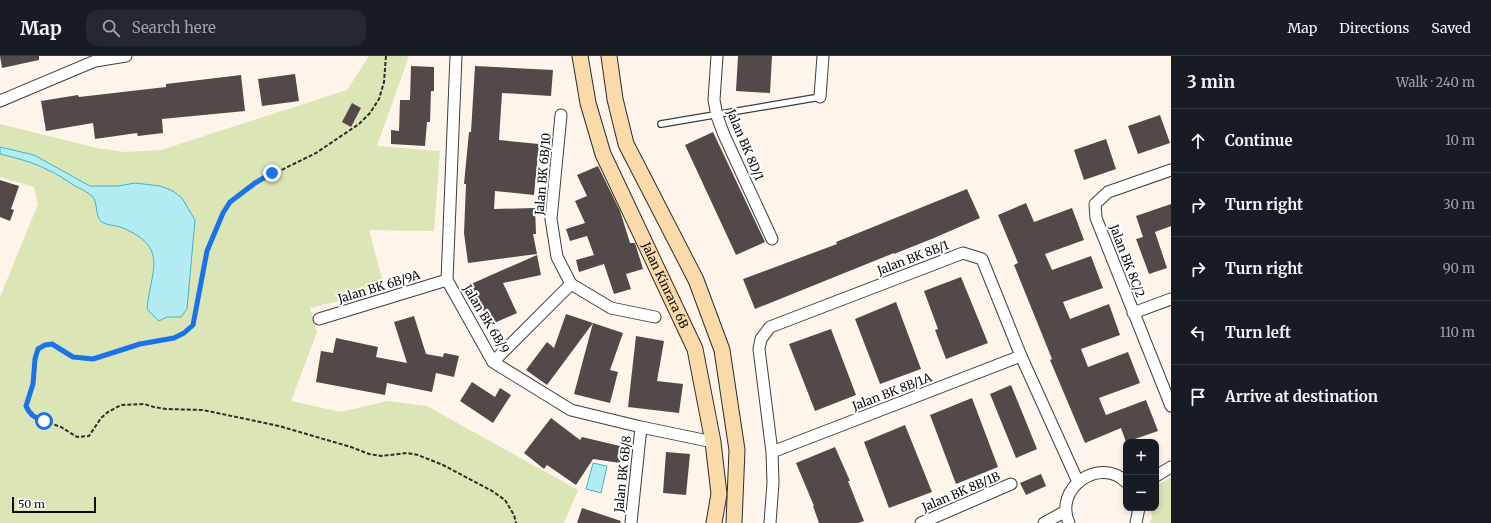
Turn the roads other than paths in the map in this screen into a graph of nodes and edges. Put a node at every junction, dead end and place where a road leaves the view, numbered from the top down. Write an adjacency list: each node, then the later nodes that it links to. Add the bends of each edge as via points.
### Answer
1 (126, 56): 7 (street)
2 (456, 56): 15 (street, Jalan BK 6B/9)
3 (580, 56): 25 (street, Jalan Kinrara 6B, via 588,103 603,154 695,349)
4 (609, 56): 36 (street, via 615,99 626,144 696,280 722,350 737,450)
5 (717, 56): 11 (street, Jalan BK 8D/1, via 714,100)
6 (823, 56): 8 (street)
7 (94, 58): 9 (street)
8 (820, 97): 11 (lane)
9 (0, 101)
10 (561, 115): 16 (street, Jalan BK 6B/10, via 551,219 557,257)
11 (717, 115): 12 (lane); 14 (street, Jalan BK 8D/1)
12 (661, 124)
13 (1171, 170): 18 (street, Jalan BK 8C/2, via 1108,192 1095,204 1096,218)
14 (772, 239)
15 (447, 280): 20 (street, Jalan BK 6B/9A); 22 (street, Jalan BK 6B/9)
16 (571, 284): 19 (street, via 610,308); 22 (street)
17 (1171, 299): 18 (street)
18 (1133, 313): 23 (street, Jalan BK 8C/2)
19 (655, 317)
20 (319, 319)
21 (1021, 356): 26 (street, Jalan BK 8B/1A); 26 (street, Jalan BK 8B/1, via 982,259 963,253 770,327 759,349); 30 (street, Jalan BK 8B/1)
22 (493, 362): 24 (street, Jalan BK 6B/9, via 571,410)
23 (1170, 406)
24 (641, 427): 25 (street, Jalan BK 6B/9); 34 (street, Jalan BK 6B/8)
25 (713, 442): 35 (street, Jalan Kinrara 6B, via 719,494)
26 (772, 452): 37 (street)
27 (1171, 467): 28 (street)
28 (1158, 475)
29 (1123, 479): 30 (street, via 1107,473 1092,474)
30 (1078, 482): 32 (street, via 1068,495)
31 (1011, 484): 38 (street, Jalan BK 8B/1B)
32 (1066, 511): 39 (street); 40 (street)
33 (1138, 511): 41 (street)
34 (631, 523)
35 (714, 523)
36 (734, 523)
37 (770, 523)
38 (921, 523)
39 (1044, 523)
40 (1069, 523)
41 (1136, 523)

